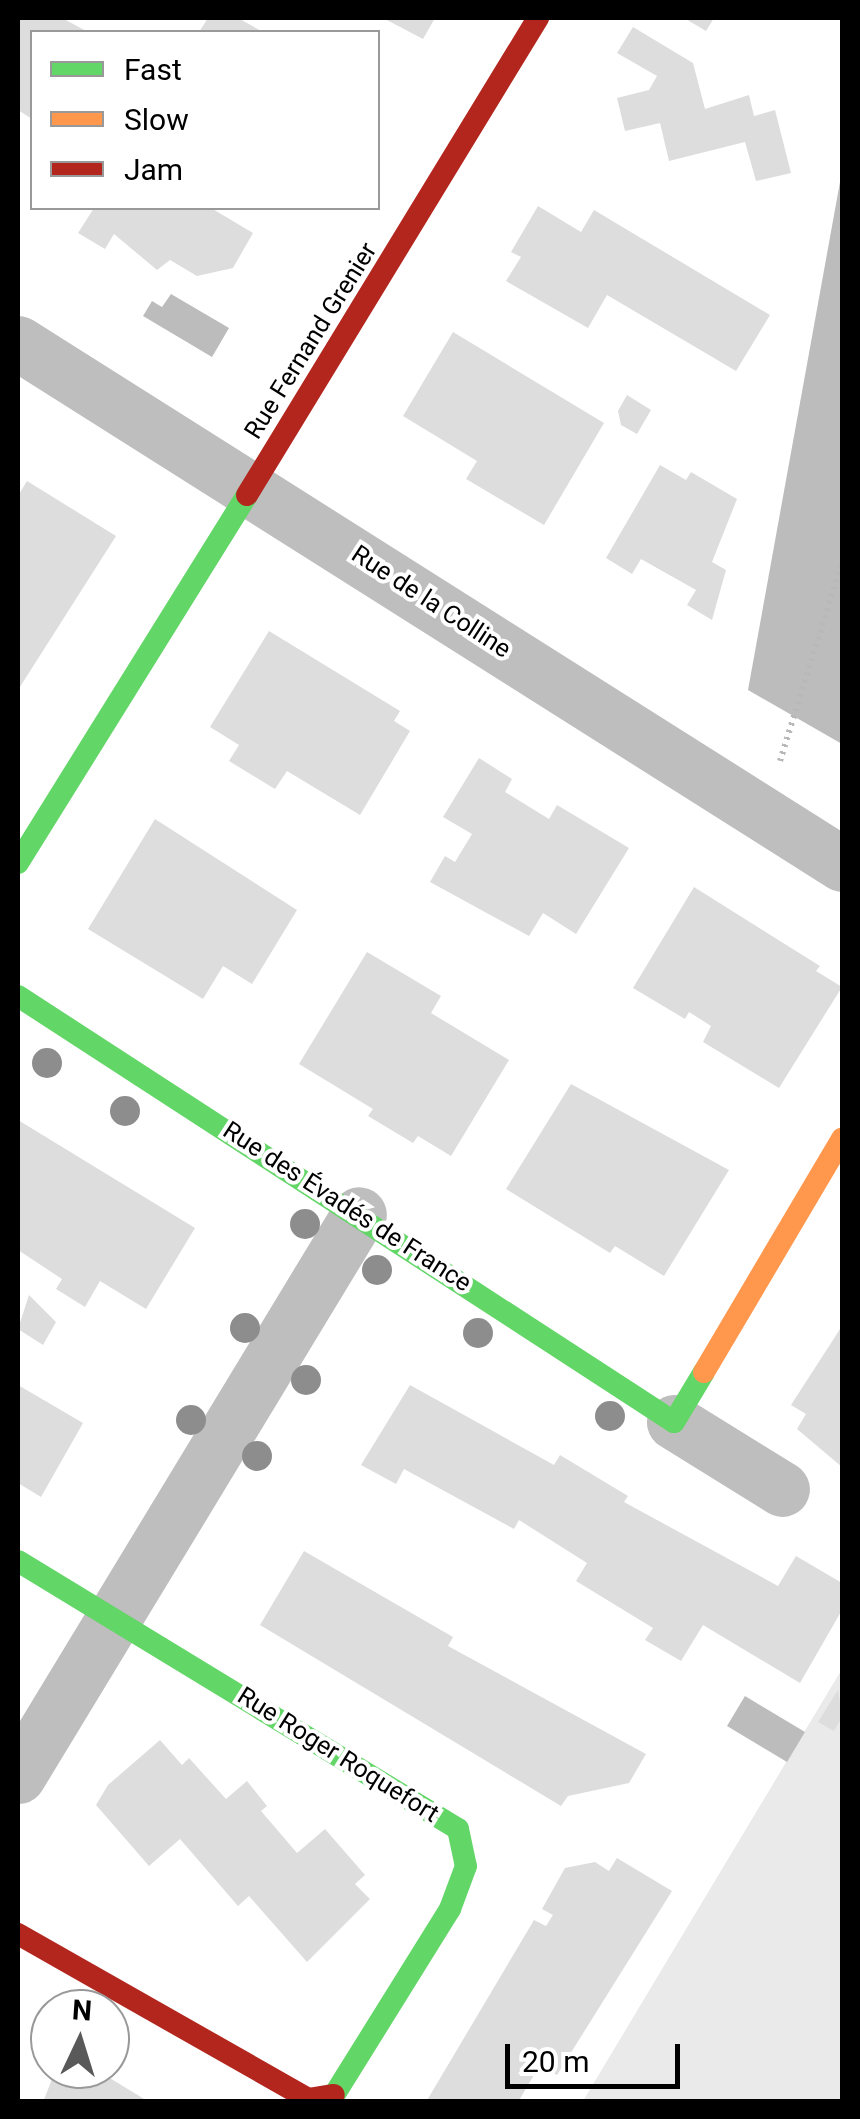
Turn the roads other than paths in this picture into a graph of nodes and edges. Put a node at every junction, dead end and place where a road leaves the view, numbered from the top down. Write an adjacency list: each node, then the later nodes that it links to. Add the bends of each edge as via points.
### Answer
1 (538, 18): 3 (street, Rue Fernand Grenier)
2 (18, 343): 3 (street, Rue de la Colline)
3 (252, 488): 4 (street); 5 (street, Rue de la Colline)
4 (18, 863)
5 (842, 864)
6 (18, 996): 8 (street, Rue des Évadés de France)
7 (842, 1139): 9 (street)
8 (359, 1214): 9 (street, Rue des Évadés de France); 12 (street)
9 (674, 1422): 10 (street, Rue des Évadés de France)
10 (782, 1489)
11 (18, 1561): 12 (street, Rue Roger Roquefort)
12 (112, 1617): 13 (street); 14 (street, Rue Roger Roquefort, via 458,1829 466,1866 450,1909 335,2095 308,2099)
13 (18, 1776)
14 (18, 1934)

